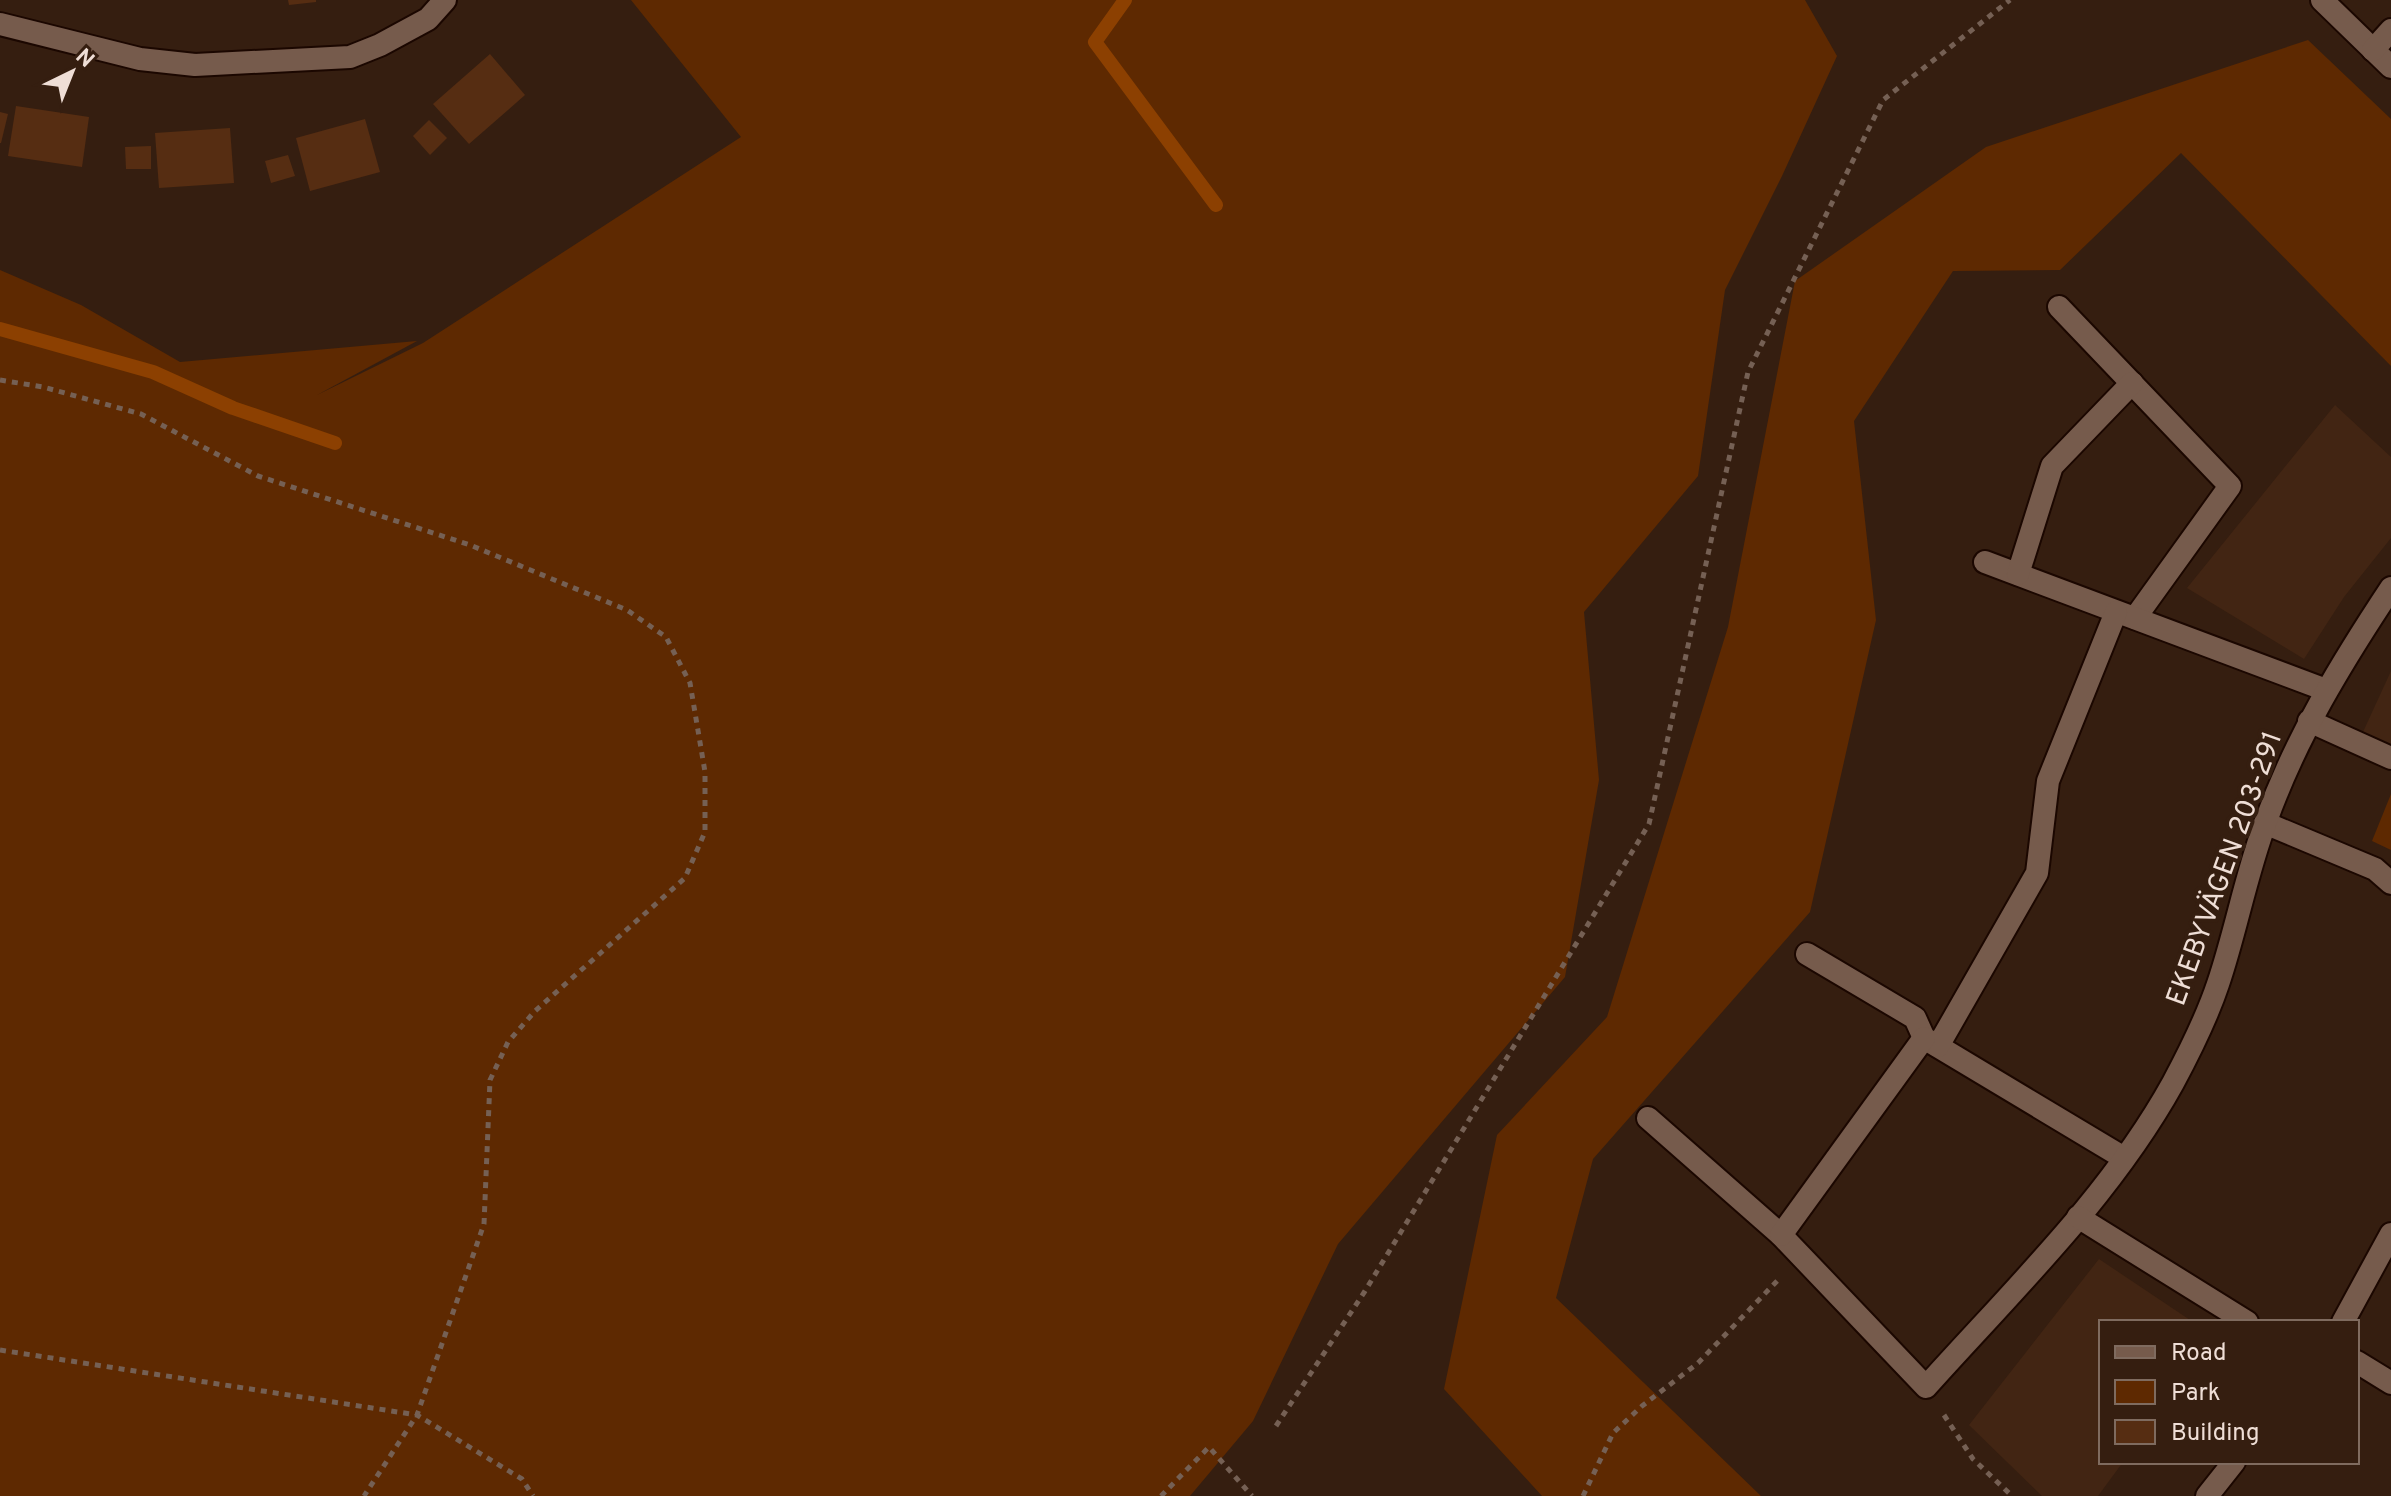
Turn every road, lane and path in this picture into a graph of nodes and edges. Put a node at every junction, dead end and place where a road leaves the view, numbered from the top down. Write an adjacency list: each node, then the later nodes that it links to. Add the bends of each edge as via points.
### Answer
1 (445, 0): 4 (street, via 428,19 350,57 195,65 140,59)
2 (2010, 0): 35 (path, via 1883,100 1748,372 1649,824 1365,1291)
3 (2322, 0): 6 (street)
4 (0, 24)
5 (2391, 30): 6 (street)
6 (2373, 50): 7 (street)
7 (2391, 67)
8 (2059, 307): 10 (street)
9 (0, 380): 34 (path, via 141,414 258,476 470,545 627,610 666,637 690,683 705,772 705,832 685,878 535,1011 508,1042 490,1080 484,1224)
10 (2132, 383): 12 (street, via 2052,466); 14 (street, via 2230,486)
11 (1985, 562): 12 (street)
12 (2018, 574): 14 (street)
13 (2391, 588): 15 (street, EKEBYVÄGEN 203-291)
14 (2125, 615): 15 (street); 21 (street, via 2048,781 2037,873)
15 (2326, 690): 16 (street, EKEBYVÄGEN 203-291)
16 (2309, 721): 17 (street); 18 (street, EKEBYVÄGEN 203-291)
17 (2391, 758)
18 (2265, 823): 19 (street, via 2375,869); 23 (street, EKEBYVÄGEN 203-291, via 2217,987 2173,1083)
19 (2391, 883)
20 (1807, 954): 21 (street, via 1915,1018)
21 (1931, 1042): 23 (street); 26 (street)
22 (1648, 1118): 26 (street)
23 (2124, 1158): 24 (street, EKEBYVÄGEN 203-291)
24 (2078, 1217): 28 (street); 33 (street, EKEBYVÄGEN 203-291)
25 (2391, 1234): 29 (street)
26 (1781, 1235): 27 (street)
27 (1801, 1255): 33 (street); 41 (path, via 1698,1363 1613,1433)
28 (2244, 1320)
29 (2344, 1320)
30 (0, 1350): 34 (path)
31 (2359, 1363): 32 (street)
32 (2391, 1383)
33 (1926, 1387): 42 (path, via 1973,1459)
34 (417, 1415): 37 (path); 38 (path, via 522,1479)
35 (1276, 1426)
36 (2232, 1464): 43 (street)
37 (364, 1496)
38 (533, 1496)
39 (1161, 1496): 40 (path, via 1209,1447)
40 (1252, 1496)
41 (1583, 1496)
42 (2012, 1496)
43 (2207, 1496)

